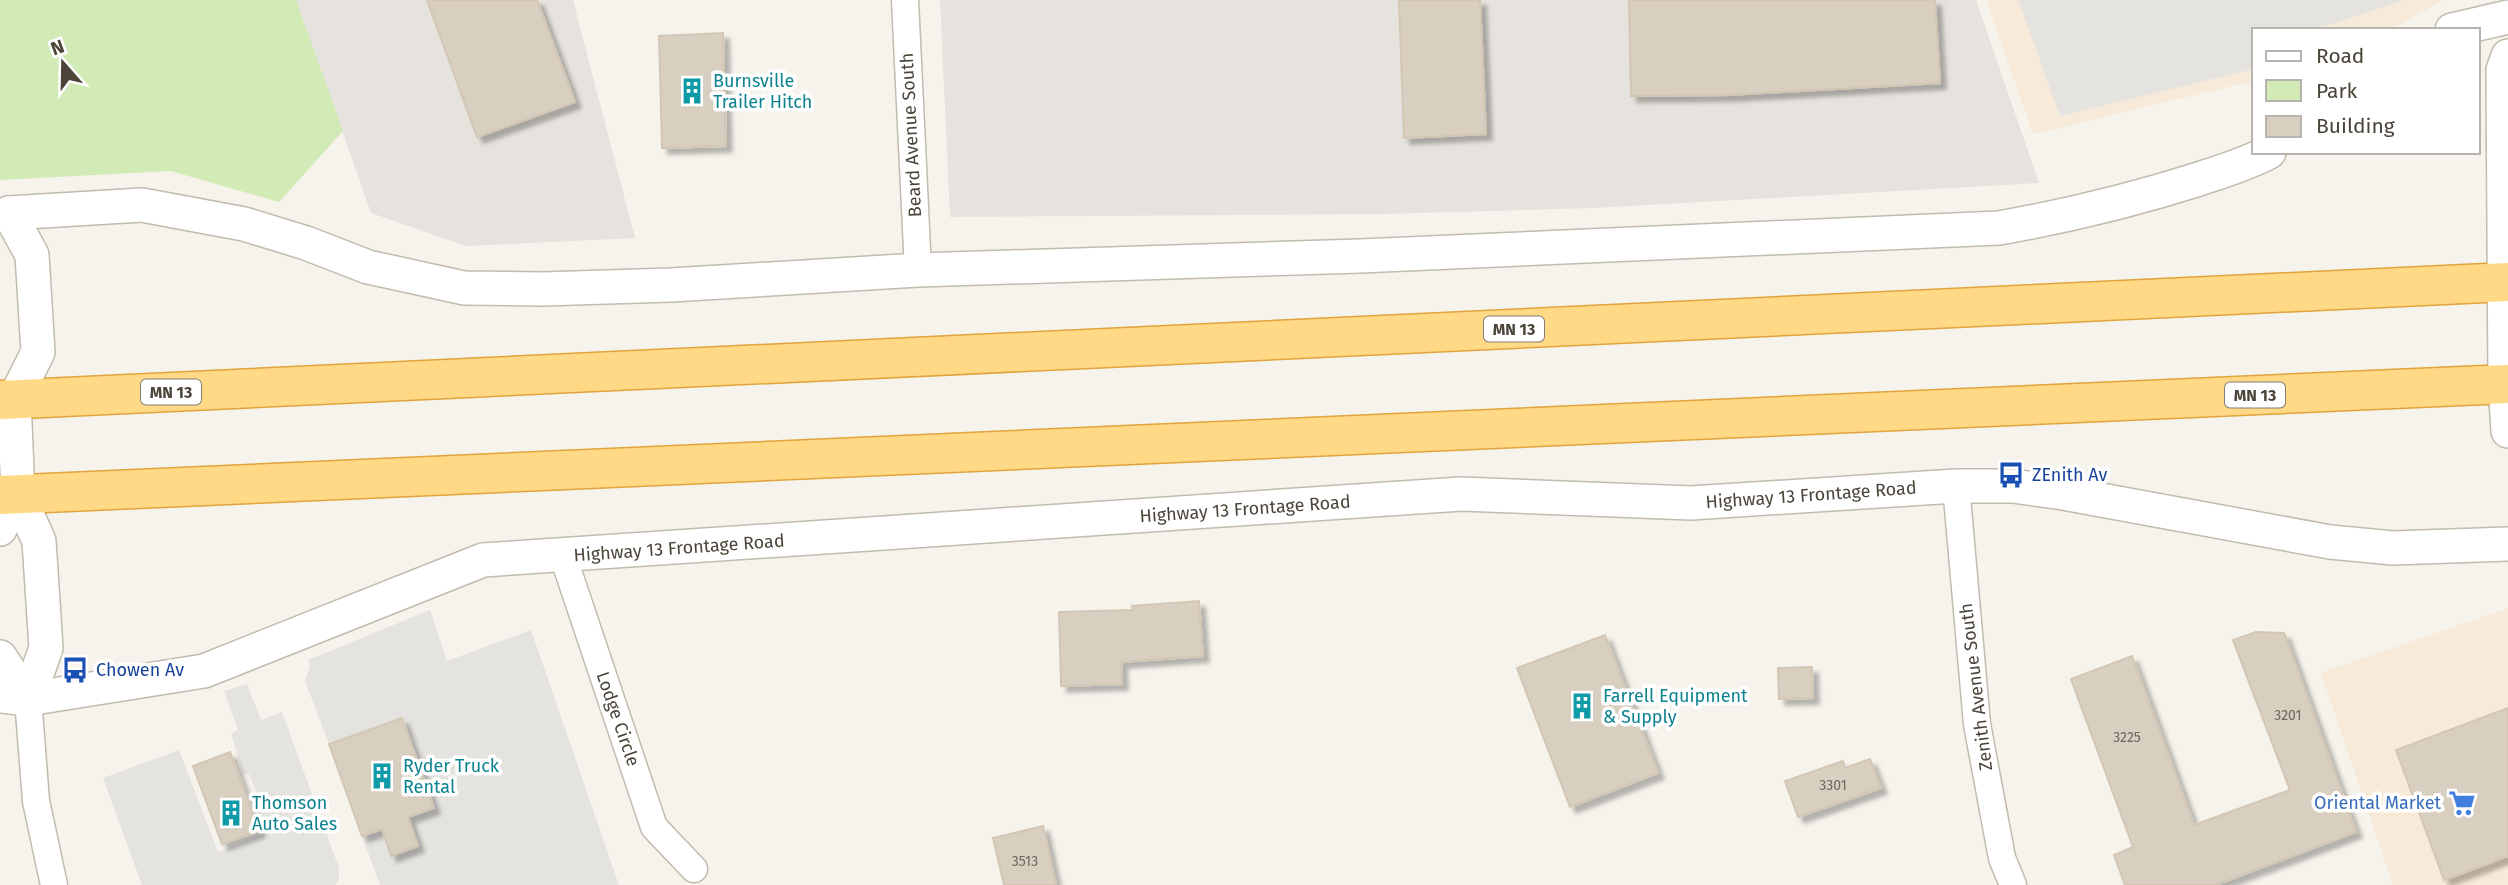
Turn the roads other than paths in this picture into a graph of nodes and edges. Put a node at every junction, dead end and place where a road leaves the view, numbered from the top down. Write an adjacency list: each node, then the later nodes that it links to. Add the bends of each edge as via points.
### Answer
1 (905, 0): 7 (street, Beard Avenue South)
2 (2508, 17): 3 (street)
3 (2461, 28)
4 (2508, 56): 8 (street, via 2503,69)
5 (2266, 154): 7 (street, via 2153,193 1999,228)
6 (3, 219): 7 (street, via 142,205 244,224 368,267 464,288 645,286); 10 (street, via 32,255 38,352)
7 (918, 270)
8 (2506, 283): 9 (street); 10 (highway, MN 13)
9 (2506, 384): 11 (street); 13 (highway, MN 13)
10 (5, 392): 13 (street)
11 (2508, 431)
12 (1956, 486): 15 (street, Highway 13 Frontage Road, via 2013,486 2063,493 2330,542 2454,548); 16 (street, Highway 13 Frontage Road, via 1691,503 1461,494); 21 (street, Zenith Avenue South, via 1977,724 2002,858)
13 (9, 494): 14 (street); 18 (street, via 39,541 46,648)
14 (0, 528)
15 (2508, 544)
16 (563, 556): 18 (street, Highway 13 Frontage Road, via 483,560 204,671); 19 (street, Lodge Circle, via 654,827)
17 (0, 657): 18 (street)
18 (14, 698): 20 (street)
19 (694, 869)
20 (54, 885)
21 (2012, 885)

